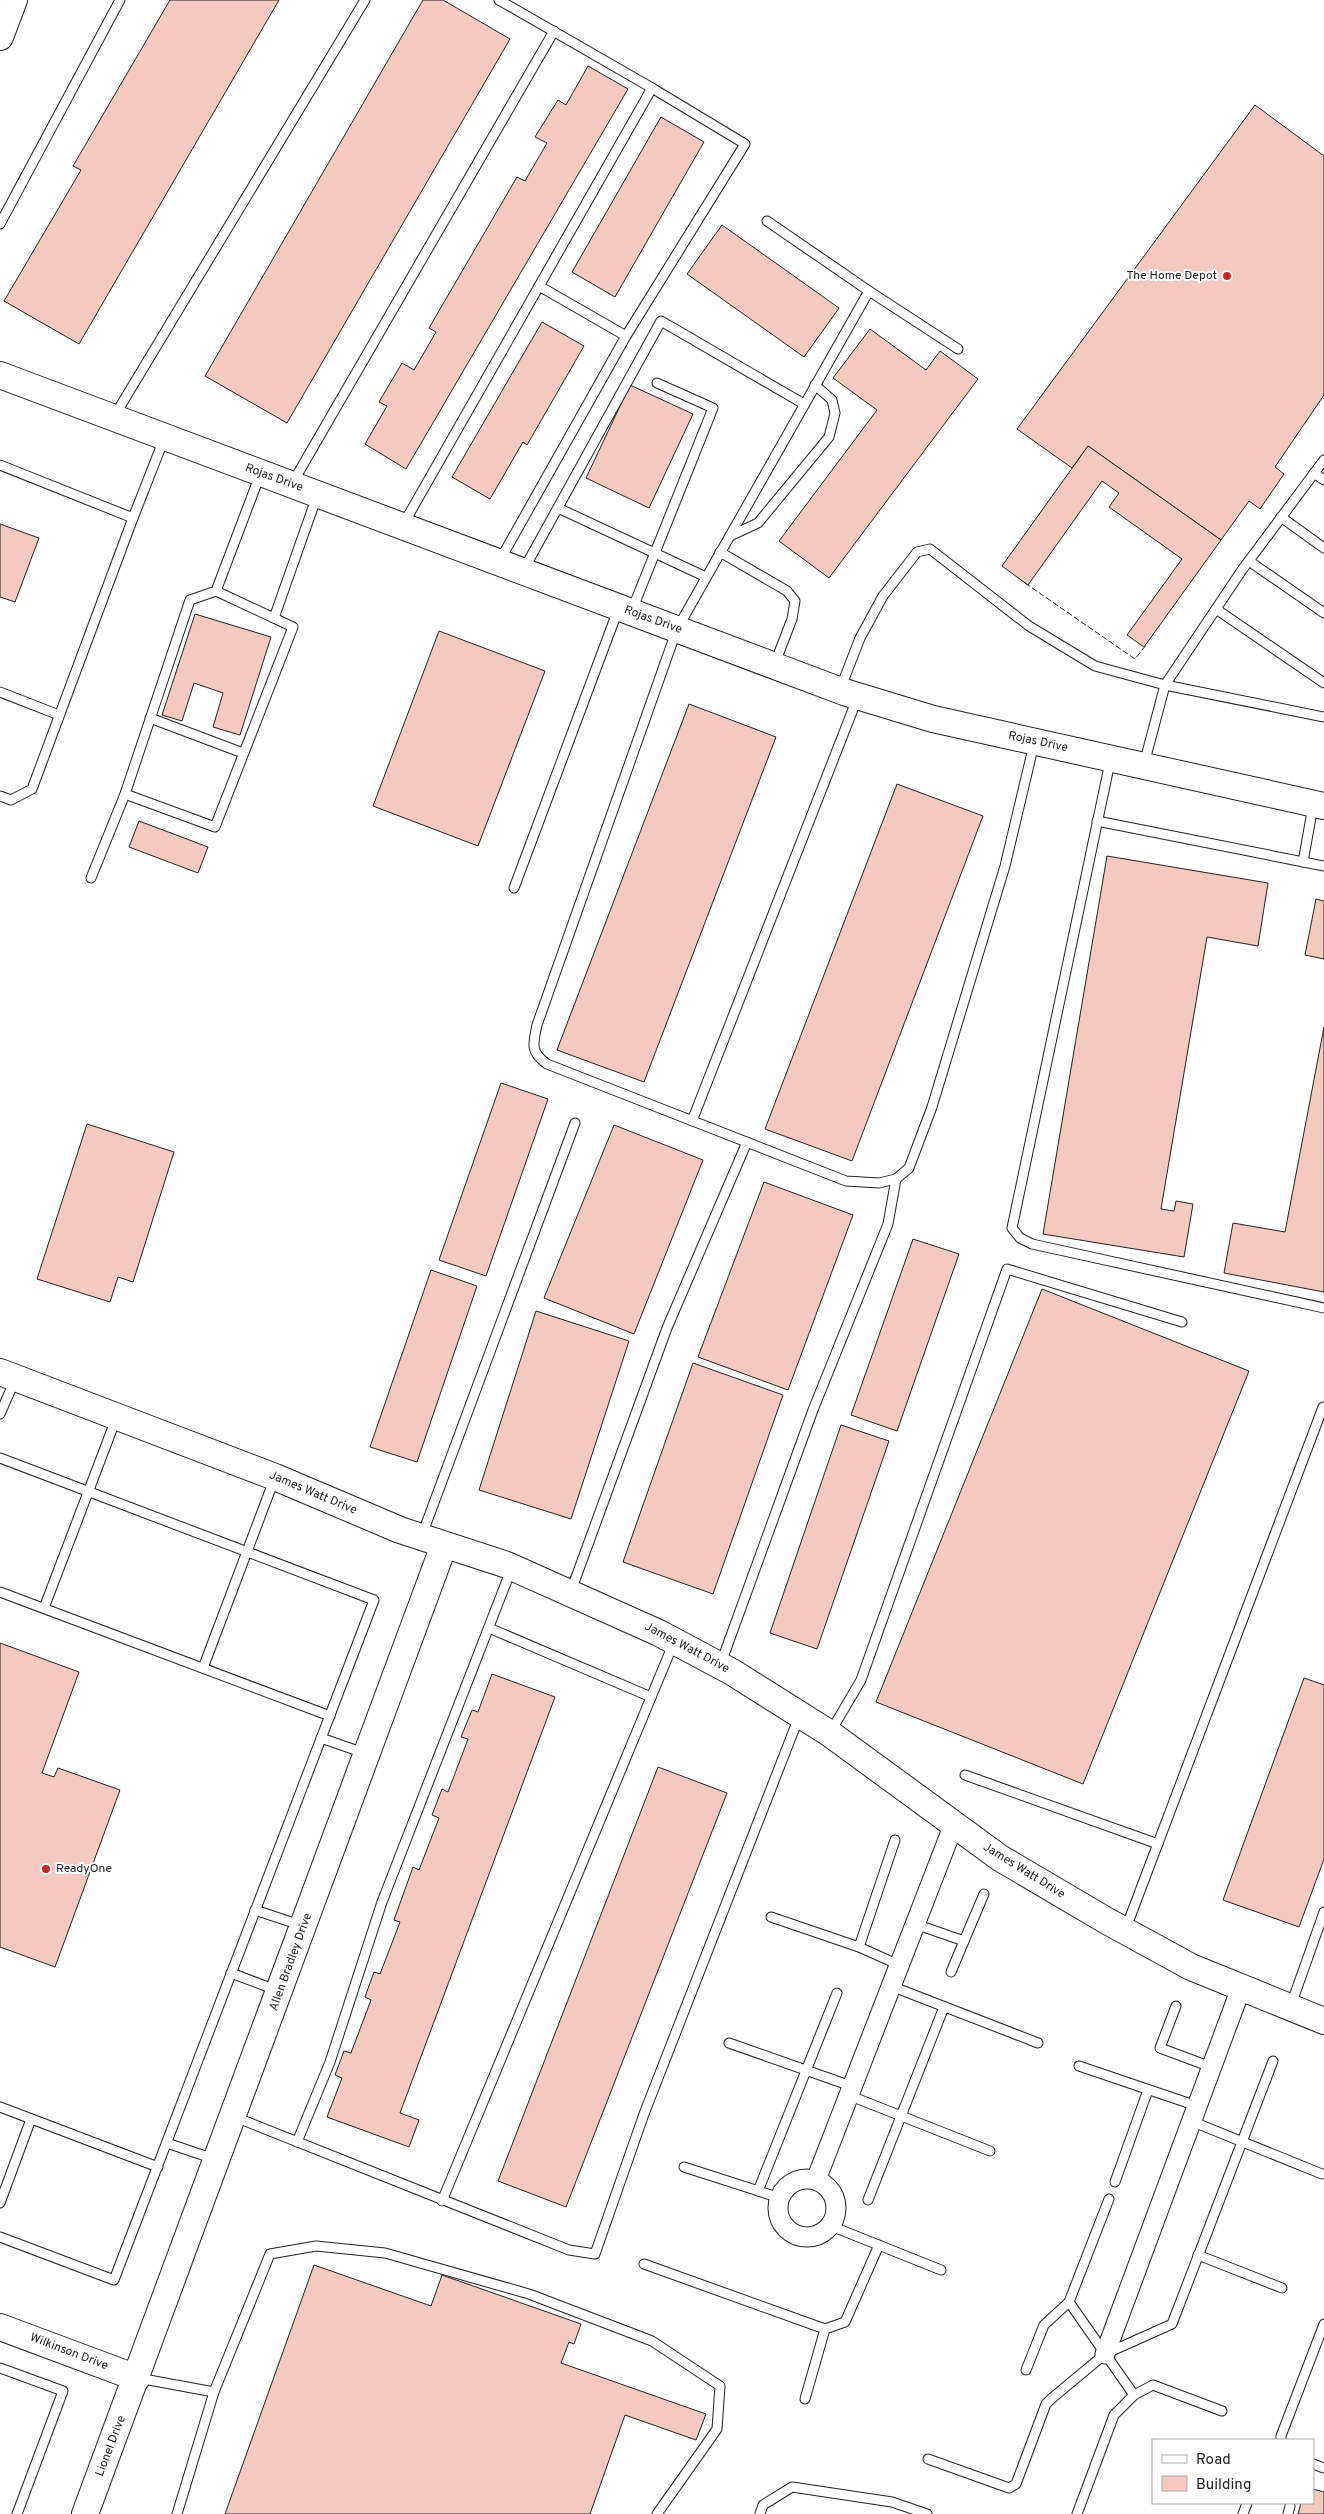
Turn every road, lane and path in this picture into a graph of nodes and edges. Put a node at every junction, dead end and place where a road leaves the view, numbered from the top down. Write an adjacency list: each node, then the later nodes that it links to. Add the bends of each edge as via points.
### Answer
1 (14, 0): 6 (street)
2 (120, 0): 9 (lane)
3 (365, 0): 18 (lane)
4 (499, 0): 5 (lane)
5 (554, 31): 7 (lane); 25 (lane)
6 (1, 33)
7 (652, 88): 10 (lane); 12 (lane, via 745,144)
8 (767, 222): 11 (lane)
9 (0, 224)
10 (539, 286): 12 (lane); 30 (lane)
11 (869, 291): 13 (lane); 16 (lane)
12 (626, 336): 36 (lane)
13 (958, 349)
14 (0, 375): 18 (street, Rojas Drive)
15 (658, 383): 34 (lane, via 713,408)
16 (815, 385): 17 (lane); 31 (lane, via 832,400 835,413 829,437 758,523)
17 (804, 404): 27 (lane, via 661,321); 31 (lane)
18 (114, 418): 19 (street, Rojas Drive)
19 (164, 438): 22 (street, Rojas Drive); 29 (lane)
20 (1324, 460): 23 (lane)
21 (0, 465): 29 (lane)
22 (261, 473): 25 (street, Rojas Drive); 39 (lane)
23 (1314, 473): 24 (lane); 28 (lane)
24 (1324, 480)
25 (292, 485): 26 (street, Rojas Drive)
26 (318, 494): 30 (street, Rojas Drive); 43 (lane)
27 (558, 508): 34 (lane); 37 (lane)
28 (1281, 517): 32 (lane); 35 (lane)
29 (133, 518): 50 (lane)
30 (403, 526): 36 (street, Rojas Drive)
31 (730, 536): 33 (lane)
32 (1324, 548)
33 (720, 552): 38 (lane); 45 (lane, via 786,591 795,602 792,619)
34 (655, 553): 38 (lane); 41 (lane)
35 (1249, 560): 40 (lane); 42 (lane)
36 (499, 562): 37 (street, Rojas Drive)
37 (523, 571): 41 (street, Rojas Drive)
38 (706, 577): 44 (lane)
39 (216, 591): 43 (lane); 52 (lane, via 190,600)
40 (1216, 608): 46 (lane); 47 (lane)
41 (625, 610): 44 (street, Rojas Drive); 64 (lane)
42 (1324, 614)
43 (274, 618): 54 (lane, via 293,627)
44 (677, 629): 45 (street, Rojas Drive); 65 (lane, via 537,1025 533,1045 536,1057 547,1064)
45 (774, 665): 49 (street, Rojas Drive)
46 (1324, 683)
47 (1165, 685): 49 (lane, via 1095,666 1029,626 930,549 917,552 883,596 860,638); 51 (lane); 56 (lane)
48 (0, 692): 50 (lane)
49 (849, 693): 53 (street, Rojas Drive, via 933,719); 65 (lane)
50 (59, 715): 58 (lane, via 32,789 11,800)
51 (1324, 717)
52 (150, 718): 54 (lane); 57 (lane)
53 (1034, 741): 55 (street, Rojas Drive); 68 (lane, via 1005,866 932,1108 909,1168)
54 (243, 753): 57 (lane, via 215,827)
55 (1111, 758): 56 (street, Rojas Drive); 60 (lane)
56 (1144, 765): 59 (street, Rojas Drive)
57 (125, 794): 63 (lane)
58 (0, 796)
59 (1319, 804): 61 (lane)
60 (1097, 820): 61 (lane); 69 (lane, via 1012,1228 1020,1238 1032,1244)
61 (1303, 862): 62 (lane)
62 (1324, 866)
63 (91, 878)
64 (514, 888)
65 (692, 1120): 67 (lane)
66 (575, 1123): 78 (lane)
67 (747, 1142): 68 (lane, via 846,1180 879,1183); 82 (lane, via 667,1328)
68 (896, 1179): 86 (lane, via 888,1224 813,1410)
69 (1324, 1308)
70 (1182, 1322): 91 (lane, via 1007,1269 861,1680)
71 (8, 1375): 73 (lane); 74 (street, James Watt Drive)
72 (1322, 1407): 97 (lane)
73 (0, 1414)
74 (117, 1416): 76 (street, James Watt Drive); 77 (lane)
75 (0, 1458): 77 (lane)
76 (276, 1477): 78 (street, James Watt Drive); 79 (lane)
77 (88, 1491): 79 (lane); 83 (lane)
78 (432, 1541): 80 (street, James Watt Drive); 93 (street, Allen Bradley Drive)
79 (247, 1552): 87 (lane); 90 (lane, via 374,1600)
80 (512, 1567): 82 (street, James Watt Drive); 84 (lane)
81 (0, 1592): 83 (lane)
82 (571, 1592): 85 (street, James Watt Drive)
83 (44, 1608): 87 (lane)
84 (489, 1628): 88 (lane); 132 (lane, via 382,1902 330,2062)
85 (674, 1641): 86 (street, James Watt Drive); 88 (lane)
86 (720, 1666): 89 (street, James Watt Drive)
87 (203, 1668): 90 (lane)
88 (651, 1697): 145 (lane)
89 (800, 1715): 91 (street, James Watt Drive); 145 (lane, via 644,2114 595,2254 569,2250)
90 (330, 1716): 92 (lane)
91 (830, 1733): 95 (street, James Watt Drive)
92 (321, 1738): 93 (lane); 99 (lane)
93 (367, 1754): 103 (street, Allen Bradley Drive)
94 (965, 1775): 97 (lane)
95 (954, 1824): 102 (street); 104 (street, James Watt Drive, via 1000,1858)
96 (895, 1840): 106 (lane)
97 (1158, 1844): 104 (lane)
98 (984, 1894): 105 (lane)
99 (256, 1910): 103 (lane); 109 (lane)
100 (1324, 1912): 116 (lane)
101 (771, 1917): 106 (lane)
102 (914, 1924): 105 (lane); 107 (street)
103 (304, 1926): 112 (street, Allen Bradley Drive)
104 (1125, 1931): 111 (street, James Watt Drive, via 1191,1967)
105 (964, 1941): 108 (lane)
106 (859, 1947): 107 (lane)
107 (899, 1965): 110 (street)
108 (951, 1972)
109 (231, 1973): 112 (lane); 133 (lane)
110 (891, 1986): 115 (lane); 124 (street)
111 (1241, 1988): 116 (street, James Watt Drive); 122 (street)
112 (280, 1991): 128 (street, Allen Bradley Drive)
113 (837, 1993): 123 (lane)
114 (1176, 2006): 122 (lane, via 1160,2048)
115 (944, 2007): 119 (lane); 129 (lane)
116 (1290, 2008): 117 (street, James Watt Drive)
117 (1324, 2020)
118 (730, 2043): 123 (lane)
119 (1038, 2043)
120 (1272, 2060): 131 (lane)
121 (1079, 2066): 125 (lane)
122 (1211, 2067): 127 (street)
123 (806, 2070): 124 (lane); 141 (lane)
124 (849, 2090): 129 (lane); 139 (street)
125 (1148, 2090): 127 (lane); 140 (lane)
126 (0, 2108): 130 (lane)
127 (1194, 2114): 131 (lane); 158 (street)
128 (234, 2116): 132 (lane); 135 (street, Allen Bradley Drive)
129 (901, 2116): 134 (lane); 144 (lane)
130 (31, 2119): 136 (lane); 146 (lane)
131 (1242, 2140): 138 (lane); 150 (lane)
132 (297, 2142): 145 (lane)
133 (167, 2143): 135 (lane); 136 (lane)
134 (990, 2151)
135 (217, 2161): 161 (street, Allen Bradley Drive)
136 (158, 2166): 148 (lane, via 114,2280)
137 (684, 2167): 141 (lane)
138 (1322, 2174)
139 (816, 2180): 142 (street, via 796,2182); 147 (street, via 824,2184 836,2199)
140 (1115, 2182)
141 (758, 2191): 142 (lane)
142 (780, 2198): 147 (street, via 778,2214 782,2224 797,2236 816,2236)
143 (1109, 2199): 154 (lane)
144 (868, 2200)
145 (442, 2201)
146 (0, 2203)
147 (831, 2226): 149 (lane)
148 (0, 2237)
149 (879, 2245): 152 (lane); 157 (lane, via 845,2322)
150 (1198, 2255): 153 (lane); 158 (lane, via 1172,2324)
151 (644, 2264): 157 (lane)
152 (941, 2270)
153 (1282, 2288)
154 (1069, 2302): 158 (lane); 160 (lane, via 1044,2325)
155 (1324, 2324): 166 (lane)
156 (0, 2327): 161 (street, Wilkinson Drive)
157 (825, 2330): 164 (lane)
158 (1105, 2354): 163 (lane); 167 (lane, via 1046,2404 1016,2484 1009,2488)
159 (0, 2368): 168 (lane, via 62,2391)
160 (1026, 2370)
161 (137, 2378): 162 (lane); 169 (street, Lionel Drive)
162 (214, 2392): 170 (lane); 171 (lane, via 270,2254 316,2246 385,2253 529,2294 652,2341 720,2386 717,2429)
163 (1134, 2395): 165 (lane, via 1153,2385); 174 (lane, via 1114,2415)
164 (805, 2399)
165 (1222, 2411)
166 (1282, 2439)
167 (928, 2459)
168 (17, 2514)
169 (85, 2514)
170 (177, 2514)
171 (657, 2514)
172 (760, 2514): 173 (lane, via 763,2505 792,2487 892,2502)
173 (927, 2514)
174 (1077, 2514)

